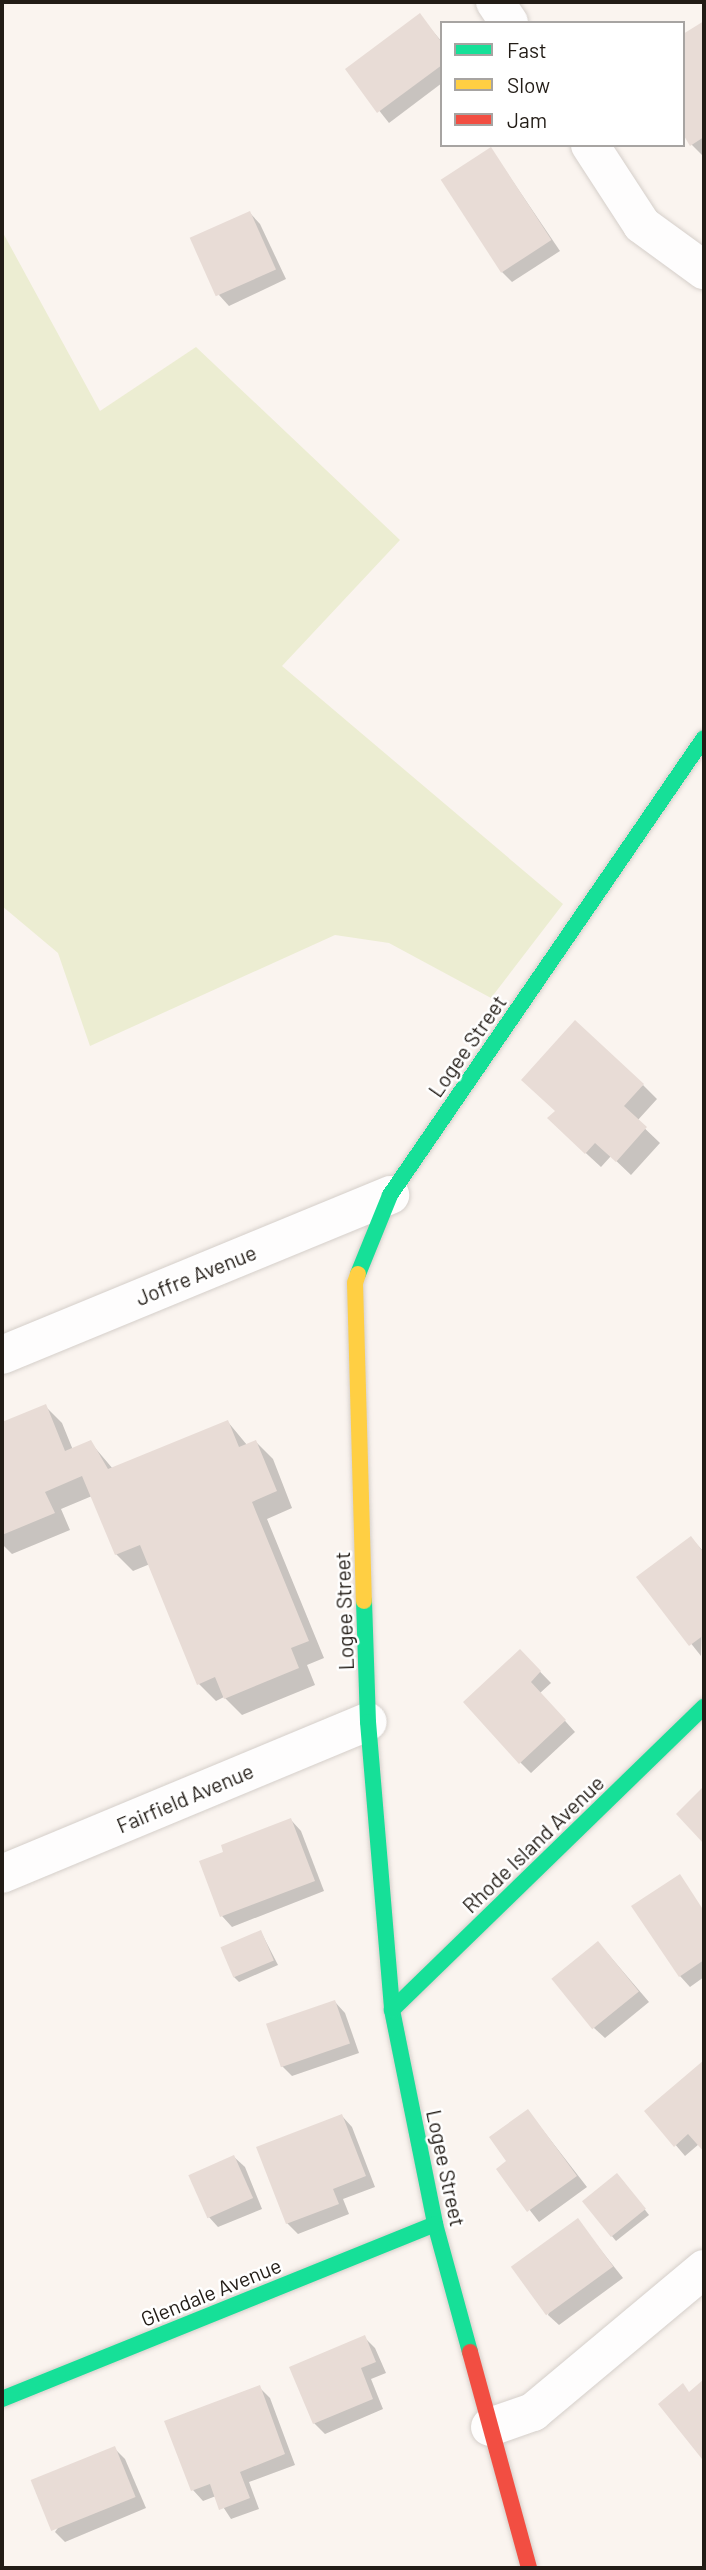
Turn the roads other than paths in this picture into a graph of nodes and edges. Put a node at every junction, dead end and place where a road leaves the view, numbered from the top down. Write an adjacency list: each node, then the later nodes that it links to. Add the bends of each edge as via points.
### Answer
1 (495, 2): 2 (street)
2 (508, 21)
3 (591, 147): 4 (street, via 642,225)
4 (704, 270)
5 (704, 738): 6 (street, Logee Street)
6 (390, 1195): 7 (street, Joffre Avenue); 9 (street, Logee Street, via 355,1283)
7 (2, 1355)
8 (704, 1707): 11 (street, Rhode Island Avenue)
9 (368, 1722): 10 (street, Fairfield Avenue); 11 (street, Logee Street)
10 (2, 1874)
11 (392, 2010): 12 (street, Logee Street)
12 (435, 2224): 14 (street, Glendale Avenue); 15 (street, Logee Street)
13 (704, 2269): 15 (street, via 533,2412)
14 (2, 2399)
15 (490, 2427): 16 (street, Logee Street)
16 (529, 2568)

